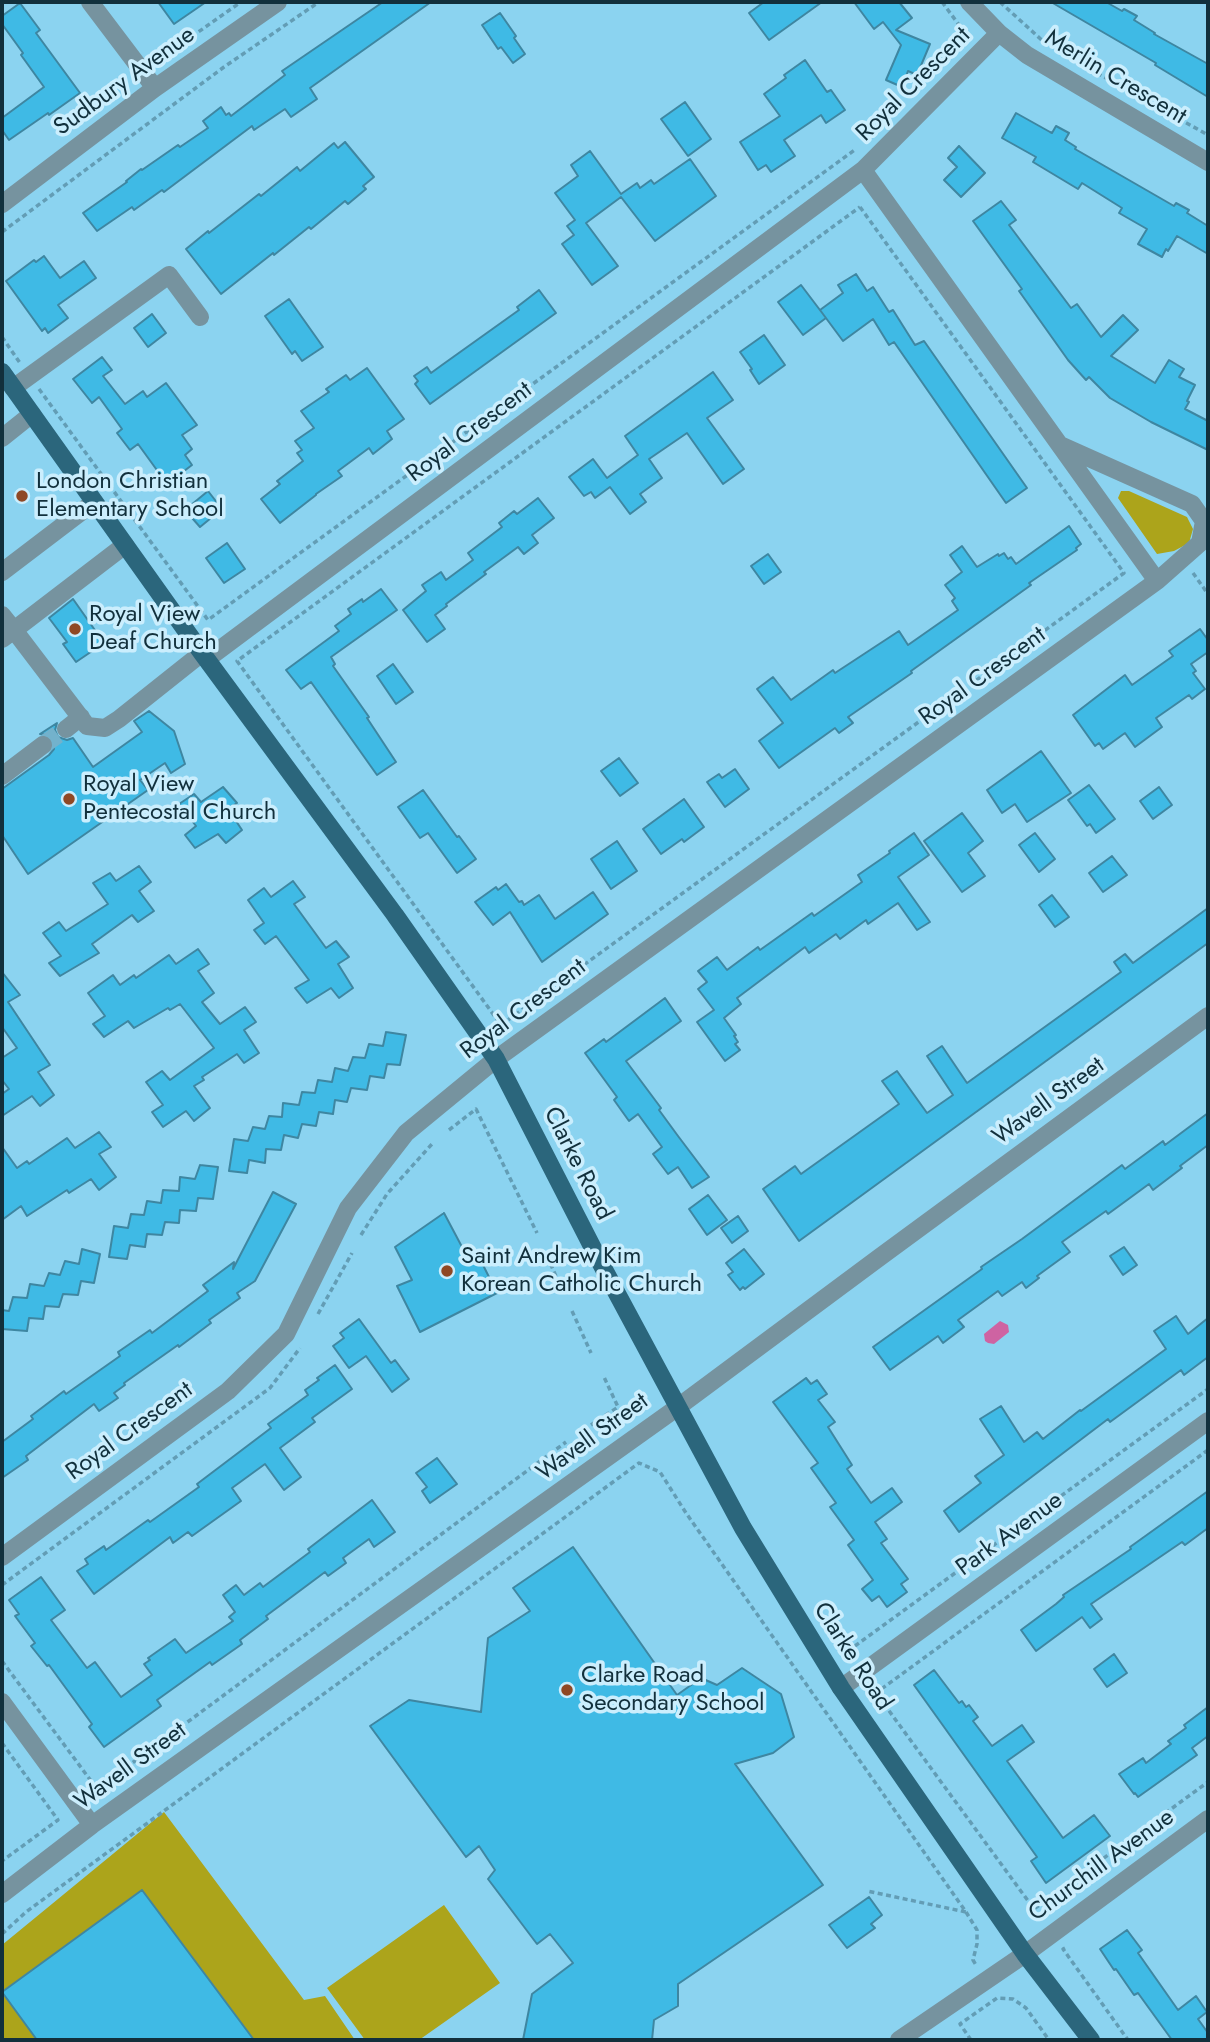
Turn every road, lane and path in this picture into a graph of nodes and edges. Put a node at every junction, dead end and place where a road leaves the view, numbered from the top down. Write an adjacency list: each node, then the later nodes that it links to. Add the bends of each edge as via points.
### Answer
1 (90, 2): 13 (street)
2 (241, 2): 11 (path)
3 (278, 2): 13 (street, Sudbury Avenue)
4 (318, 2): 19 (path)
5 (942, 2): 9 (path, via 968,37)
6 (970, 2): 8 (street, Merlin Crescent)
7 (1000, 2): 10 (path)
8 (999, 33): 16 (street, Merlin Crescent, via 1027,55); 17 (street, Royal Crescent)
9 (959, 47)
10 (1052, 49)
11 (155, 62)
12 (1096, 72): 14 (path)
13 (155, 88): 18 (street, Sudbury Avenue)
14 (1208, 135)
15 (864, 143): 23 (path, via 208,620)
16 (1208, 162)
17 (863, 170): 27 (street, Royal Crescent); 37 (street, Royal Crescent)
18 (2, 204)
19 (2, 232)
20 (200, 317): 23 (street, via 169,275)
21 (2, 337): 23 (path)
22 (2, 372): 24 (main road, Clarke Road)
23 (30, 376): 24 (street)
24 (13, 388): 25 (main road, Clarke Road)
25 (32, 414): 26 (street); 28 (main road, Clarke Road)
26 (2, 438)
27 (1060, 445): 30 (street, Royal Crescent, via 1192,504 1204,522 1200,544); 33 (street, Royal Crescent)
28 (94, 502): 29 (main road, Clarke Road); 31 (street)
29 (125, 545): 36 (street); 37 (main road, Clarke Road)
30 (1182, 559): 33 (street, Royal Crescent); 34 (path)
31 (2, 572)
32 (1124, 573): 32 (path, via 860,207 237,661 501,1025)
33 (1157, 581): 43 (street, Royal Crescent)
34 (1208, 594)
35 (2, 615): 36 (street)
36 (8, 635): 38 (street)
37 (204, 656): 38 (street, Royal Crescent, via 105,728 87,726); 43 (main road, Clarke Road)
38 (81, 717): 39 (street)
39 (66, 729)
40 (43, 745): 41 (street)
41 (2, 776)
42 (1208, 1016): 54 (street, Wavell Street)
43 (496, 1059): 54 (main road, Clarke Road); 59 (street, Royal Crescent, via 406,1133 348,1208 286,1334 228,1391)
44 (449, 1129): 46 (path, via 476,1109)
45 (432, 1144): 47 (path, via 387,1194)
46 (537, 1233)
47 (361, 1235)
48 (547, 1256): 49 (path)
49 (559, 1283)
50 (572, 1311): 51 (path)
51 (591, 1353)
52 (604, 1377): 56 (path, via 618,1407)
53 (1208, 1389): 60 (path)
54 (678, 1407): 62 (main road, Clarke Road, via 743,1528); 67 (street, Wavell Street)
55 (1208, 1421): 62 (street, Park Avenue)
56 (591, 1425)
57 (566, 1442): 61 (path, via 97,1789)
58 (1208, 1450): 65 (path, via 876,1693 1034,1909)
59 (2, 1557)
60 (848, 1651)
61 (2, 1661)
62 (841, 1688): 74 (main road, Clarke Road)
63 (2, 1702): 67 (street)
64 (2, 1743): 68 (path, via 58,1820)
65 (1208, 1782)
66 (1208, 1819): 74 (street, Churchill Avenue)
67 (92, 1825): 70 (street, Wavell Street)
68 (2, 1861)
69 (867, 1891): 71 (path)
70 (2, 1894)
71 (965, 1912): 72 (path, via 660,1472 639,1462); 75 (path, via 977,1930 973,1960)
72 (2, 1934)
73 (1074, 1941): 80 (path, via 1063,1949)
74 (1025, 1954): 75 (street, Churchill Avenue); 79 (main road, Clarke Road)
75 (988, 1980): 76 (street, Churchill Avenue)
76 (899, 2040)
77 (971, 2040): 78 (path, via 960,2024 997,1998 1013,1999 1026,2008)
78 (1049, 2040)
79 (1091, 2040)
80 (1128, 2040)

